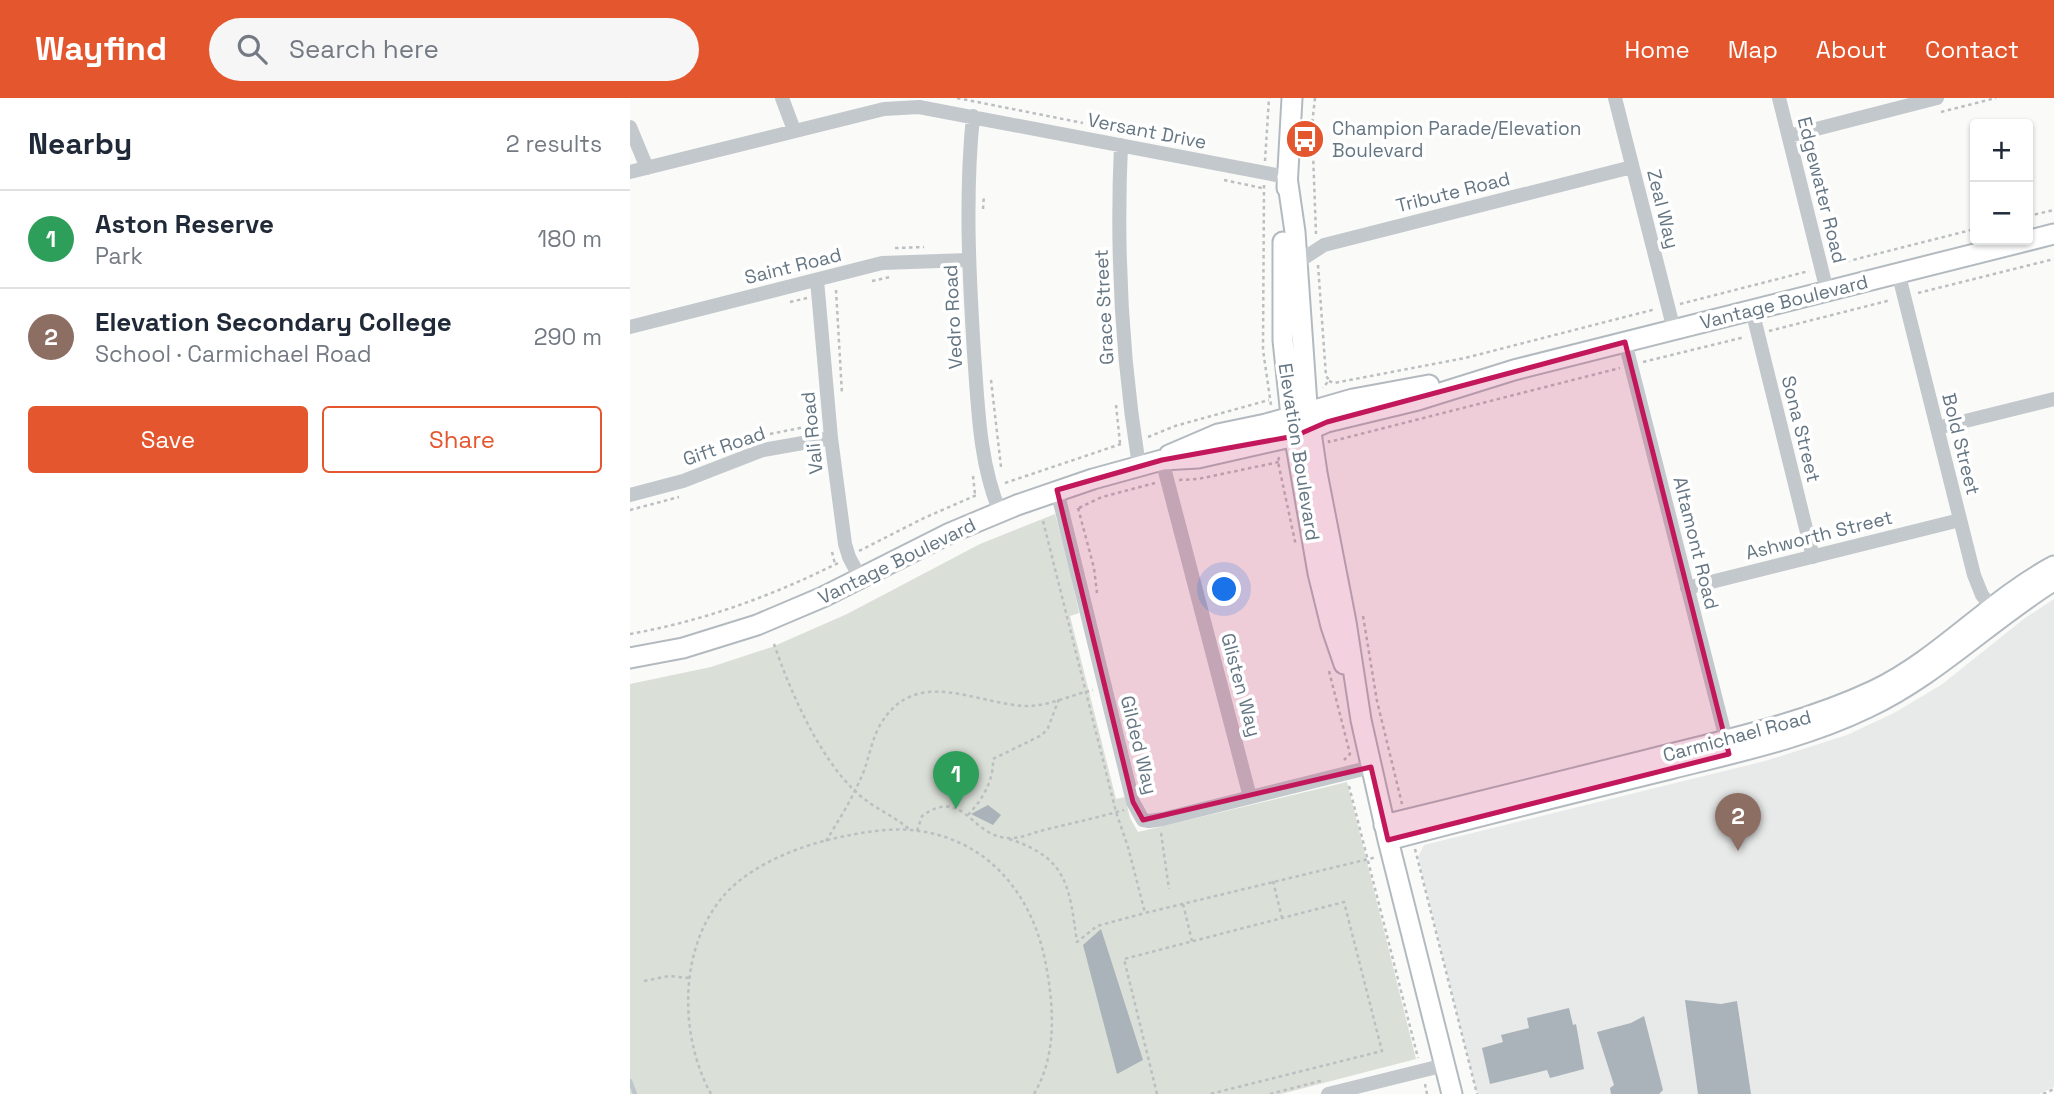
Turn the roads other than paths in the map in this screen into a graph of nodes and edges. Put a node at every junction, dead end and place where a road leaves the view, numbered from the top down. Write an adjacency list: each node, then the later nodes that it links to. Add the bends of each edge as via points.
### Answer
1 (782, 98): 8 (street)
2 (1292, 98): 14 (street, Elevation Boulevard)
3 (1615, 98): 11 (street, Zeal Way)
4 (1779, 98): 9 (street, Edgewater Road)
5 (1937, 98): 9 (street)
6 (973, 116): 8 (street, Versant Drive, via 899,107); 10 (street, Versant Drive); 18 (street, Vedro Road)
7 (630, 127): 12 (street)
8 (794, 130): 12 (street, Versant Drive)
9 (1788, 136): 22 (street, Edgewater Road)
10 (1121, 145): 14 (street, Versant Drive); 32 (street, Grace Street, via 1123,331)
11 (1632, 167): 17 (street, Tribute Road); 25 (street, Zeal Way)
12 (647, 168): 13 (street, Versant Drive)
13 (630, 172)
14 (1287, 177): 15 (street, Elevation Boulevard); 28 (street, Elevation Boulevard, via 1283,340)
15 (1294, 232): 17 (street); 19 (street, Elevation Boulevard)
16 (2054, 234): 20 (street, Vantage Boulevard)
17 (1319, 245): 19 (street)
18 (968, 260): 21 (street, Saint Road, via 897,261); 35 (street, Vedro Road, via 988,483)
19 (1296, 268): 28 (street, Elevation Boulevard)
20 (1898, 272): 22 (street, Vantage Boulevard); 29 (street, Bold Street)
21 (817, 280): 24 (street, Saint Road); 30 (street, Vali Road)
22 (1827, 291): 23 (street, Vantage Boulevard)
23 (1752, 310): 25 (street, Vantage Boulevard); 37 (street, Sona Street)
24 (630, 327)
25 (1674, 330): 26 (street, Vantage Boulevard)
26 (1625, 342): 28 (street, Vantage Boulevard, via 1418,400); 41 (street, Altamont Road)
27 (2054, 399): 29 (street)
28 (1309, 420): 31 (street, Vantage Boulevard, via 1217,434); 44 (street, Elevation Boulevard); 44 (street, Elevation Boulevard, via 1299,461 1318,573)
29 (1937, 428): 36 (street, Bold Street)
30 (831, 438): 34 (street, Gift Road, via 763,450 692,478); 39 (street, Vali Road, via 845,544)
31 (1162, 460): 32 (street, Vantage Boulevard); 47 (street, Glisten Way)
32 (1139, 466): 33 (street, Vantage Boulevard)
33 (1057, 490): 35 (street, Vantage Boulevard); 47 (street, Gilded Way, via 1135,807 1143,820 1157,821)
34 (630, 495)
35 (1000, 512): 39 (street, Vantage Boulevard)
36 (1960, 520): 37 (street, Ashworth Street); 42 (street, Bold Street, via 1975,580)
37 (1813, 557): 41 (street, Ashworth Street)
38 (2054, 566): 42 (street, Carmichael Road, via 2016,589)
39 (860, 578): 43 (street, Vantage Boulevard, via 757,625 683,648)
40 (2054, 580): 42 (street, Carmichael Road)
41 (1687, 589): 45 (street, Altamont Road)
42 (1996, 612): 45 (street, Carmichael Road, via 1937,668 1868,708 1807,732)
43 (630, 658)
44 (1361, 720): 46 (street, Elevation Boulevard)
45 (1728, 747): 48 (street, Carmichael Road, via 1410,827)
46 (1371, 767): 47 (street, Gilded Way); 48 (street, Elevation Boulevard)
47 (1250, 797)
48 (1388, 839): 49 (street, Elevation Boulevard)
49 (1445, 1065): 50 (street); 51 (street, Elevation Boulevard)
50 (1328, 1094)
51 (1452, 1094)

